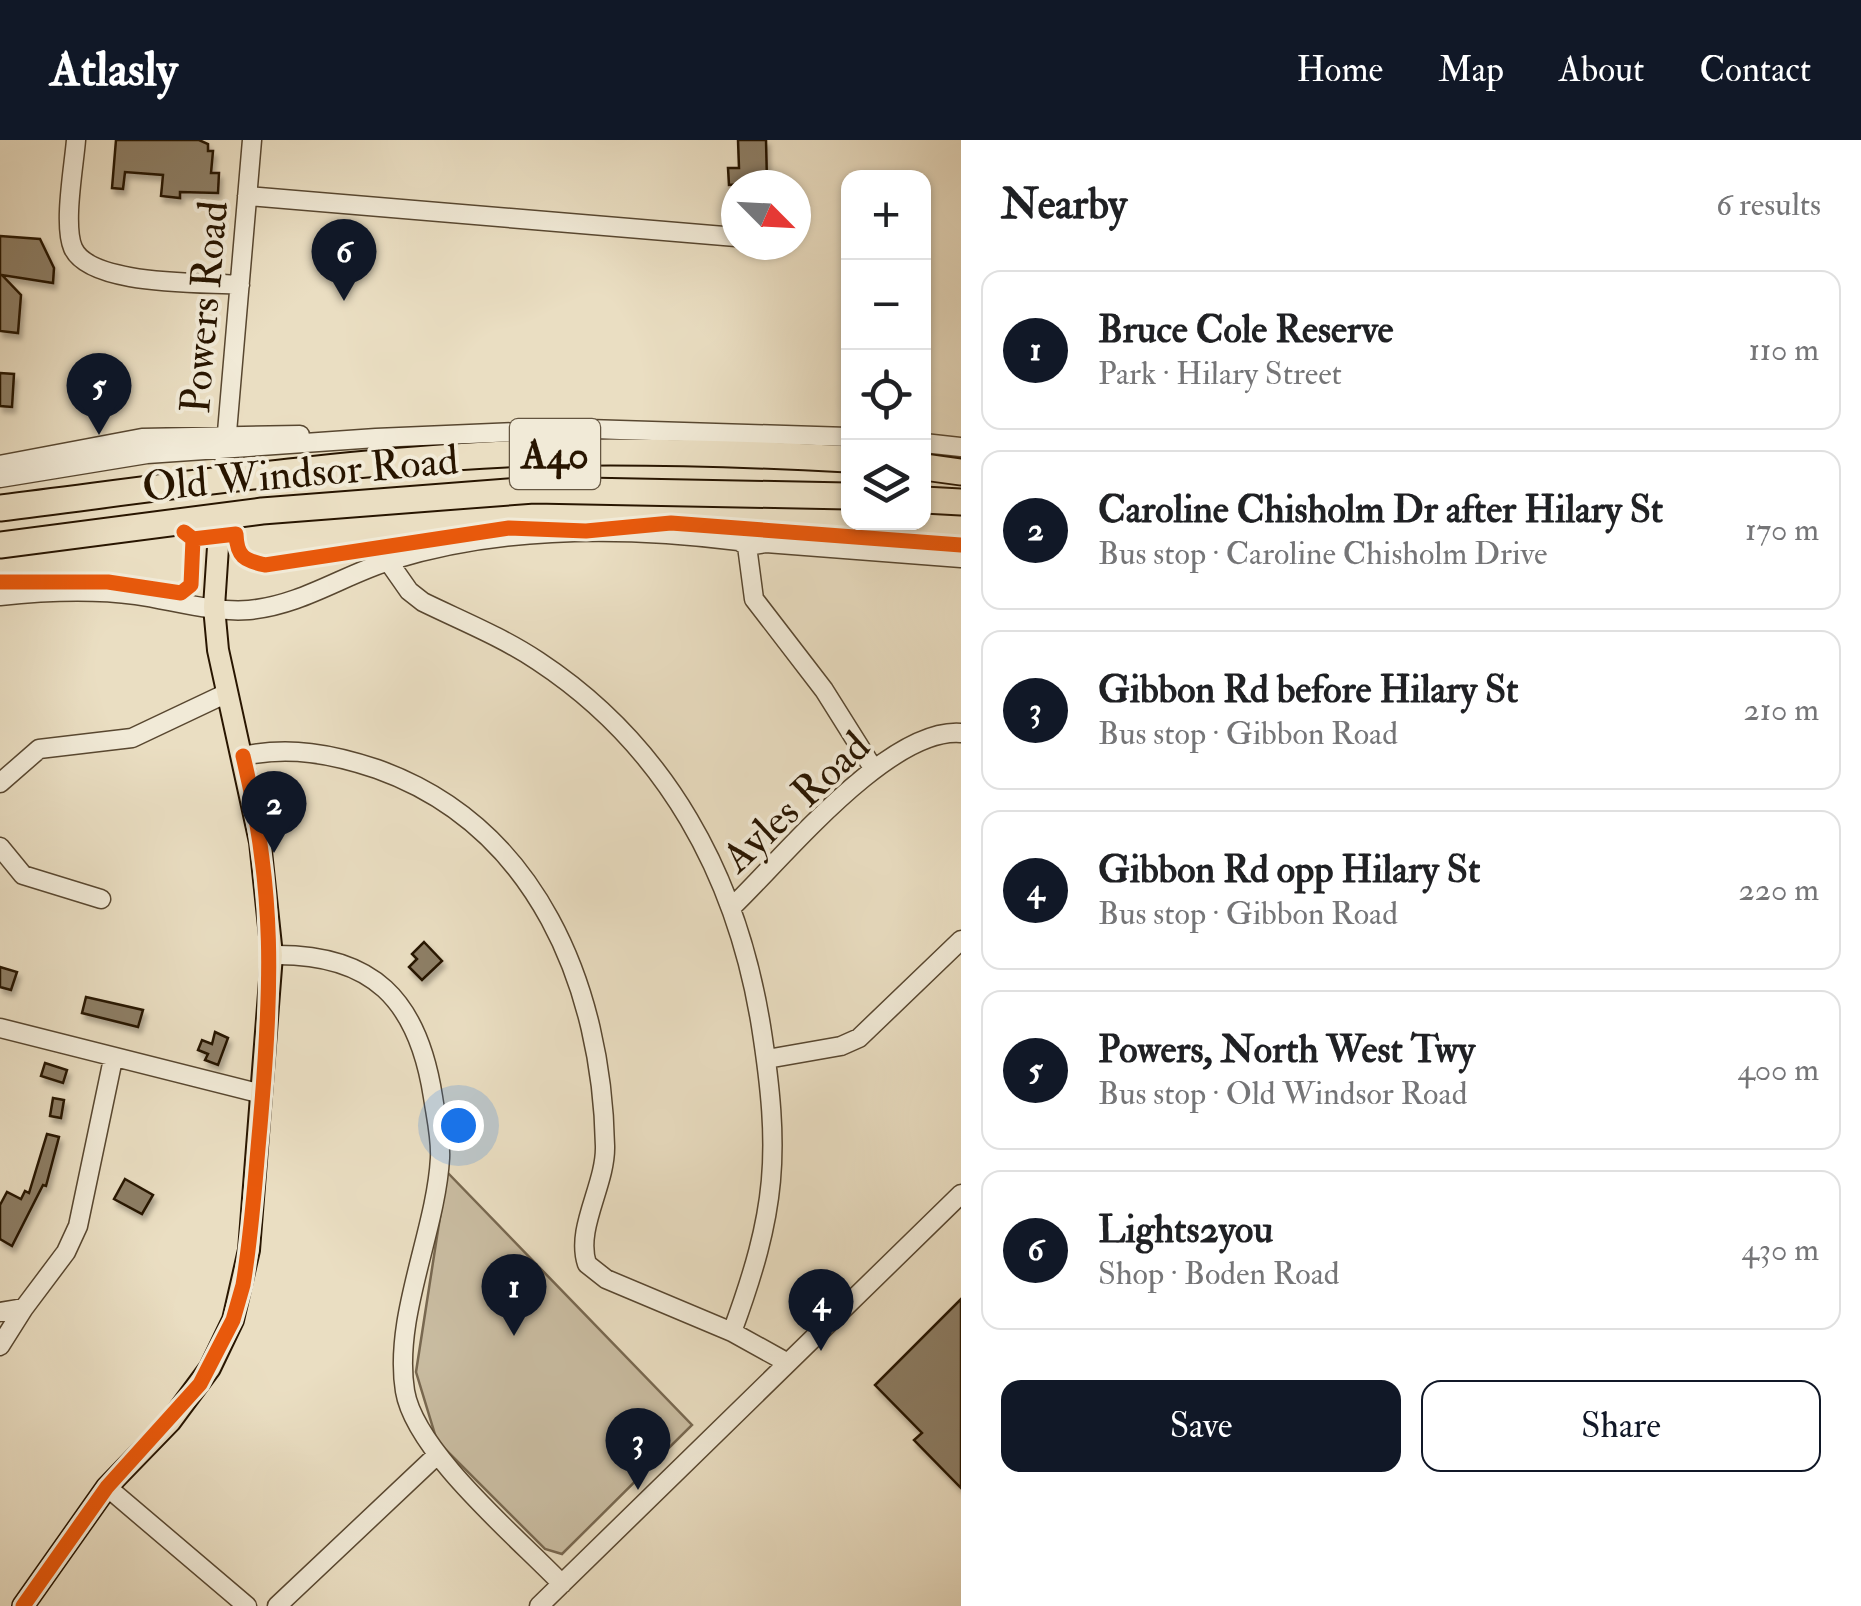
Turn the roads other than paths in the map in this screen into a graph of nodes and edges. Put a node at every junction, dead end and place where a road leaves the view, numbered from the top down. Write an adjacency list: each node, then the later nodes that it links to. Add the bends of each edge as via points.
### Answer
1 (76, 140): 5 (street, via 70,224 80,259 113,274)
2 (252, 140): 3 (street, Powers Road)
3 (247, 196): 4 (street); 5 (street, Powers Road)
4 (721, 236)
5 (240, 285): 7 (street, Powers Road)
6 (841, 437): 7 (street, via 588,429)
7 (228, 442): 11 (street, via 142,438); 14 (street); 15 (street, Powers Road)
8 (931, 444): 9 (street)
9 (961, 447)
10 (841, 459): 15 (highway, Old Windsor Road / A40, via 506,454)
11 (0, 465)
12 (931, 468): 13 (highway)
13 (961, 472)
14 (0, 478)
15 (224, 480): 19 (highway, Old Windsor Road / A40); 20 (highway)
16 (841, 496): 20 (highway, Old Windsor Road / A40, via 534,490)
17 (931, 500): 18 (highway)
18 (961, 502)
19 (0, 508)
20 (220, 517): 21 (highway, Old Windsor Road / A40); 26 (main road)
21 (0, 545)
22 (747, 546): 23 (street, Old Windsor Road); 24 (street, Old Windsor Road, via 642,532 495,539); 30 (street, via 761,612 824,690)
23 (961, 558)
24 (388, 561): 26 (street, Old Windsor Road, via 278,605); 34 (street, via 423,602 537,660 627,734 689,814)
25 (0, 596): 26 (street, Old Windsor Road, via 57,590)
26 (214, 606): 27 (main road)
27 (225, 694): 29 (main road); 31 (street, via 132,738 39,749)
28 (961, 732): 30 (street, Ayles Road, via 932,734)
29 (243, 756): 36 (main road); 44 (street, via 293,750 402,779 466,817 518,868 564,940 588,1010 606,1146 584,1243 587,1264 606,1279)
30 (873, 768): 34 (street, Ayles Road)
31 (0, 783)
32 (0, 847): 33 (street, via 23,875)
33 (101, 900)
34 (733, 906): 39 (street, via 756,985)
35 (961, 940): 39 (street, via 859,1038)
36 (272, 956): 40 (main road); 47 (street, via 321,957 364,972 390,993 420,1034 440,1159 404,1366 412,1412)
37 (0, 1028): 38 (street)
38 (112, 1059): 40 (street); 42 (street, via 78,1226)
39 (767, 1059): 44 (street, via 775,1144 772,1202)
40 (262, 1094): 48 (main road, via 249,1250 233,1320 186,1402)
41 (961, 1194): 46 (street)
42 (24, 1308): 43 (street); 45 (street)
43 (0, 1312)
44 (732, 1332): 46 (street)
45 (0, 1346)
46 (788, 1362): 49 (street)
47 (437, 1455): 49 (street); 52 (street)
48 (106, 1487): 50 (main road); 51 (street)
49 (562, 1584): 53 (street)
50 (23, 1606)
51 (247, 1606)
52 (277, 1606)
53 (540, 1606)

